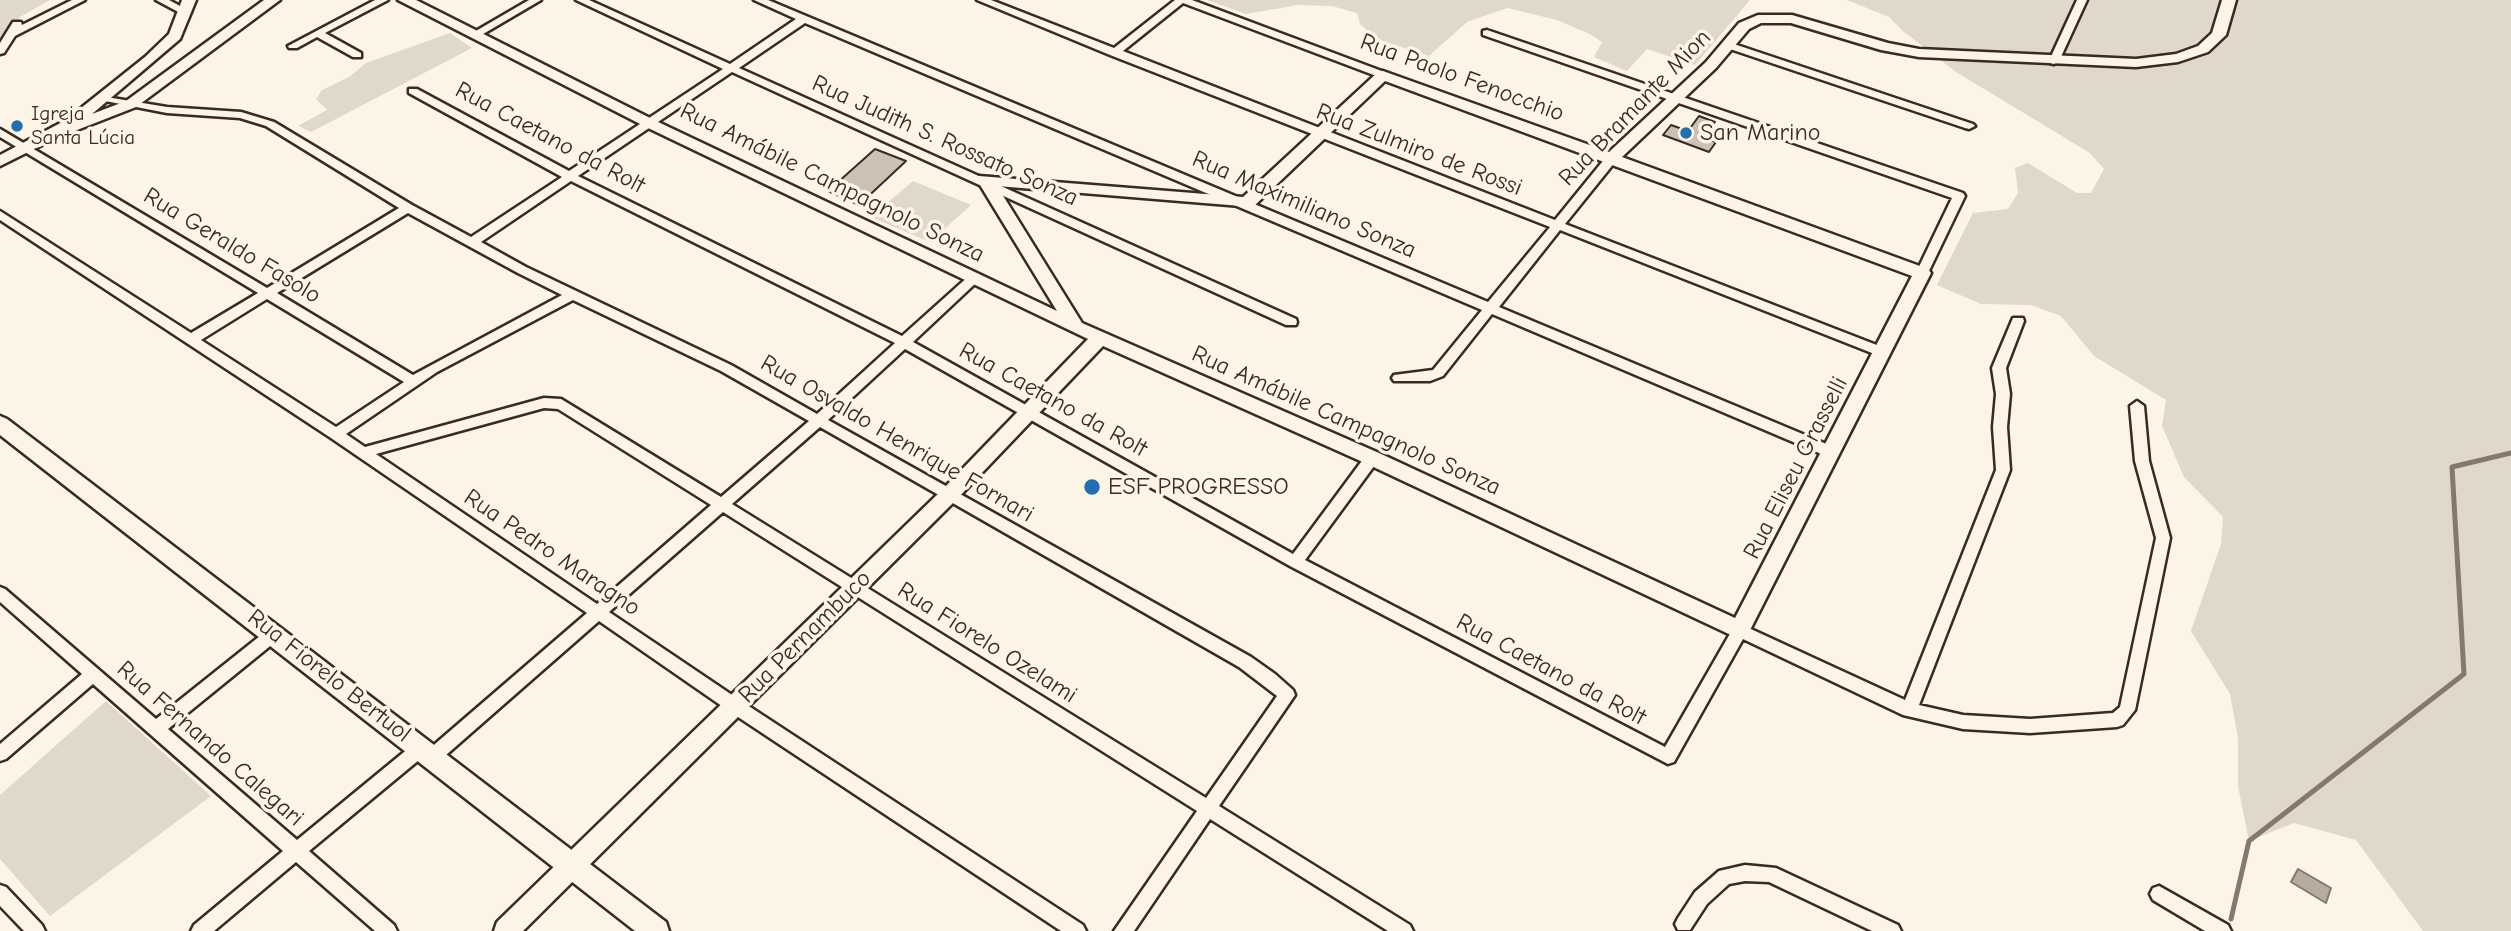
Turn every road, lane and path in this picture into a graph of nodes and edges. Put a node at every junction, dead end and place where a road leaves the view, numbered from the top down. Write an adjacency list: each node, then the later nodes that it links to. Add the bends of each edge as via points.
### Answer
1 (79, 0): 20 (street, via 15,28)
2 (161, 0): 13 (street)
3 (273, 0): 29 (street)
4 (383, 0): 15 (street)
5 (405, 0): 17 (street, Rua Amábile Campagnolo Sonza)
6 (536, 0): 17 (street)
7 (581, 0): 24 (street, Rua Judith S. Rossato Sonza)
8 (759, 0): 14 (street, Rua Maximiliano Sonza)
9 (982, 0): 21 (street, Rua Zulmiro de Rossi)
10 (1182, 0): 21 (street); 25 (street, Rua Paolo Fenocchio)
11 (2082, 0): 23 (street)
12 (2229, 0): 23 (street, Rua Bramante Mion, via 2219,34 2203,49 2178,58 2136,63)
13 (187, 6): 27 (street, via 166,47)
14 (804, 19): 24 (street); 40 (street, Rua Maximiliano Sonza)
15 (317, 33): 19 (street); 22 (street)
16 (1487, 33): 28 (street)
17 (474, 35): 30 (street, Rua Amábile Campagnolo Sonza)
18 (1728, 45): 23 (street, Rua Bramante Mion, via 1744,26 1774,18 1919,53); 28 (street, Rua Bramante Mion); 31 (street)
19 (293, 46)
20 (0, 51)
21 (1114, 53): 34 (street, Rua Zulmiro de Rossi)
22 (357, 55)
23 (2054, 61)
24 (731, 69): 30 (street); 39 (street, Rua Judith S. Rossato Sonza)
25 (1383, 75): 34 (street); 36 (street, Rua Paolo Fenocchio)
26 (413, 91): 38 (street, Rua Caetano da Rolt)
27 (104, 98): 29 (street, Rua Osvaldo Henrique Fornari); 33 (street)
28 (1673, 100): 36 (street, Rua Bramante Mion); 45 (street, Rua Eliseu Grasselli, via 1959,196)
29 (131, 104): 33 (street); 41 (street, Rua Osvaldo Henrique Fornari, via 257,119)
30 (651, 124): 38 (street); 46 (street, Rua Amábile Campagnolo Sonza)
31 (1969, 126)
32 (0, 132): 35 (street, Rua Geraldo Fasolo)
33 (54, 134): 35 (street)
34 (1322, 134): 40 (street); 43 (street, Rua Zulmiro de Rossi)
35 (29, 148): 37 (street); 47 (street, Rua Geraldo Fasolo)
36 (1611, 159): 43 (street, Rua Bramante Mion); 45 (street, Rua Paolo Fenocchio)
37 (0, 161)
38 (571, 177): 44 (street); 55 (street, Rua Caetano da Rolt)
39 (985, 180): 40 (street); 51 (street, Rua Judith S. Rossato Sonza); 52 (street)
40 (1247, 203): 49 (street, Rua Maximiliano Sonza)
41 (408, 208): 44 (street, Rua Osvaldo Henrique Fornari); 47 (street)
42 (0, 215): 54 (street, Rua Pedro Maragno)
43 (1556, 226): 49 (street, Rua Bramante Mion); 56 (street, Rua Zulmiro de Rossi)
44 (471, 243): 48 (street, Rua Osvaldo Henrique Fornari)
45 (1922, 272): 56 (street, Rua Eliseu Grasselli)
46 (974, 278): 52 (street, Rua Amábile Campagnolo Sonza); 55 (street)
47 (267, 293): 54 (street); 58 (street, Rua Geraldo Fasolo)
48 (572, 295): 58 (street); 61 (street, Rua Osvaldo Henrique Fornari, via 726,368)
49 (1492, 307): 57 (street, Rua Bramante Mion, via 1438,373); 64 (street, Rua Maximiliano Sonza)
50 (2018, 321): 77 (street, via 1999,368 2003,470)
51 (1292, 322)
52 (1076, 327): 53 (street, Rua Amábile Campagnolo Sonza)
53 (1100, 338): 60 (street, Rua Pernambuco); 66 (street, Rua Amábile Campagnolo Sonza)
54 (192, 339): 63 (street, Rua Pedro Maragno)
55 (905, 344): 60 (street, Rua Caetano da Rolt); 61 (street)
56 (1882, 352): 64 (street, Rua Eliseu Grasselli)
57 (1399, 378)
58 (413, 381): 63 (street)
59 (2137, 406): 77 (street, Rua Amábile Campagnolo Sonza, via 2142,461 2163,538 2127,710 2117,720 2030,726 1964,722)
60 (1030, 412): 67 (street, Rua Pernambuco); 69 (street, Rua Caetano da Rolt)
61 (818, 422): 67 (street, Rua Osvaldo Henrique Fornari); 68 (street)
62 (0, 424): 74 (main road, Rua Fiorelo Bertuol)
63 (336, 434): 65 (street, Rua Pedro Maragno)
64 (1831, 452): 73 (street, Rua Eliseu Grasselli)
65 (362, 453): 68 (street, Rua Fiorelo Ozelami, via 544,403 561,404); 72 (street, Rua Pedro Maragno)
66 (1372, 458): 69 (street); 73 (street, Rua Amábile Campagnolo Sonza)
67 (949, 495): 70 (street, Rua Pernambuco); 82 (street, Rua Osvaldo Henrique Fornari, via 1245,662 1287,695)
68 (720, 503): 70 (street, Rua Fiorelo Ozelami); 72 (street)
69 (1295, 562): 81 (street, Rua Caetano da Rolt)
70 (856, 587): 76 (street, Rua Pernambuco); 82 (street, Rua Fiorelo Ozelami)
71 (0, 593): 75 (street, Rua Fernando Calegari)
72 (598, 611): 76 (street, Rua Pedro Maragno); 79 (street)
73 (1740, 630): 77 (street, Rua Amábile Campagnolo Sonza); 81 (street, Rua Eliseu Grasselli)
74 (275, 633): 78 (street); 79 (main road, Rua Fiorelo Bertuol)
75 (93, 674): 78 (street, Rua Fernando Calegari); 80 (street)
76 (735, 706): 84 (street, Rua Pernambuco); 93 (street, Rua Pedro Maragno)
77 (1909, 710)
78 (156, 729): 83 (street, Rua Fernando Calegari)
79 (426, 753): 83 (street); 84 (main road, Rua Fiorelo Bertuol)
80 (0, 754)
81 (1668, 757)
82 (1207, 808): 94 (street); 95 (street, Rua Fiorelo Ozelami)
83 (297, 853): 89 (street); 90 (street, Rua Fernando Calegari)
84 (572, 866): 91 (street, Rua Pernambuco); 92 (main road, Rua Fiorelo Bertuol)
85 (0, 893): 88 (street)
86 (2159, 894): 97 (street)
87 (1684, 924): 96 (street, via 1701,898 1725,877 1745,873 1770,874)
88 (36, 931)
89 (200, 931)
90 (388, 931)
91 (506, 931)
92 (656, 931)
93 (1077, 931)
94 (1123, 931)
95 (1404, 931)
96 (1892, 931)
97 (2222, 931)

